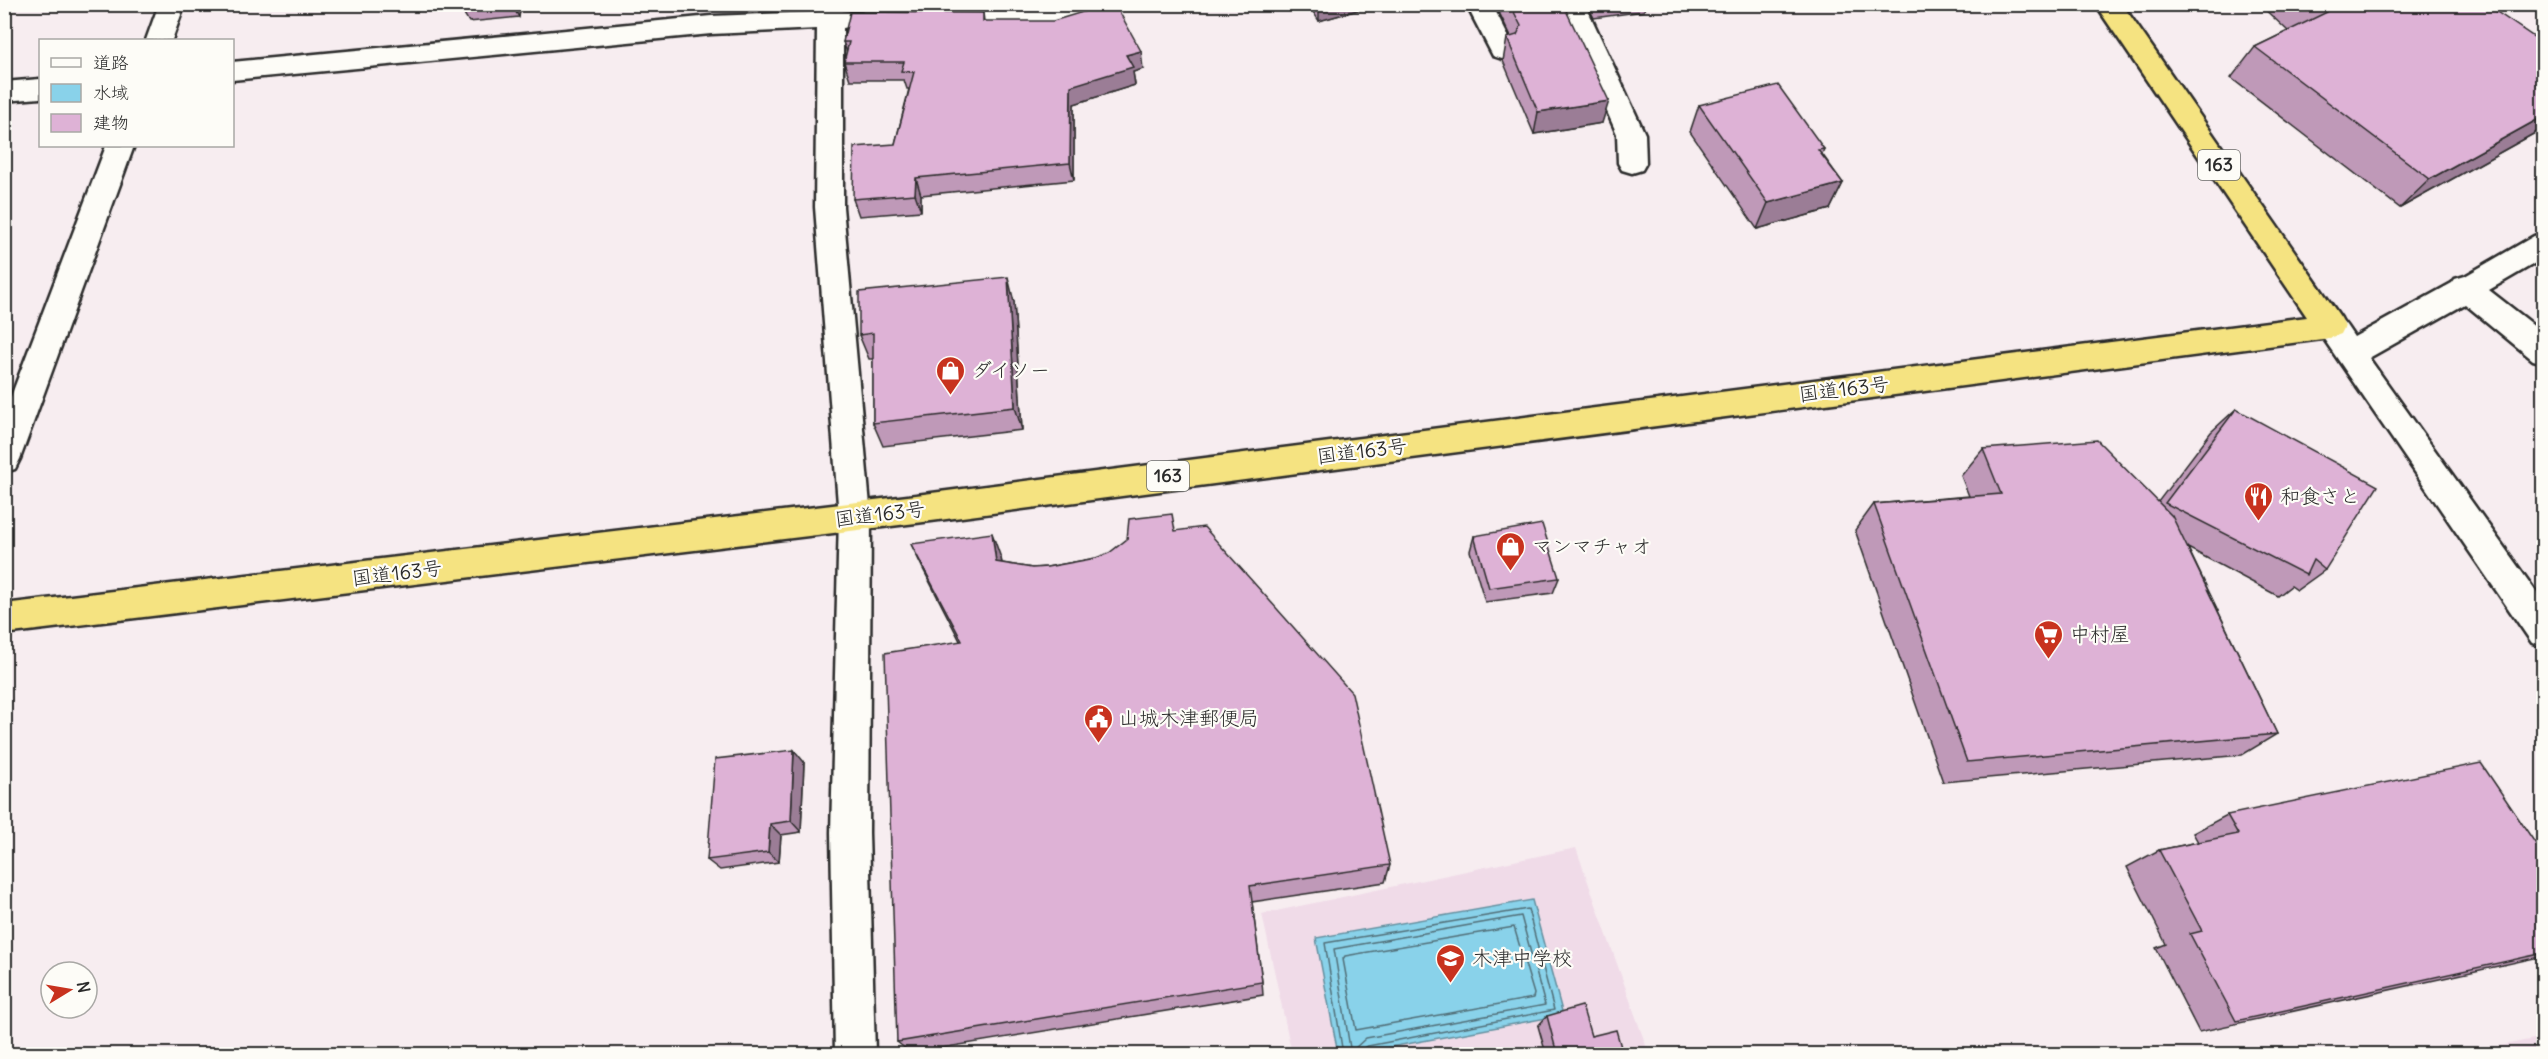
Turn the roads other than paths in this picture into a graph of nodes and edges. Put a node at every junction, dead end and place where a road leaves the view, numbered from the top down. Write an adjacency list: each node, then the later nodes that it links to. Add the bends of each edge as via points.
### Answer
1 (172, 4): 9 (street)
2 (1102, 4): 8 (street, via 1063,15)
3 (1479, 4): 10 (street)
4 (1572, 4): 15 (street, via 1631,134)
5 (2108, 4): 18 (highway, 163)
6 (831, 12): 7 (street); 11 (street); 22 (street, via 829,207)
7 (876, 20)
8 (910, 20)
9 (159, 39)
10 (1502, 50)
11 (234, 71)
12 (39, 89): 13 (street)
13 (4, 92)
14 (120, 147): 21 (street)
15 (1632, 163)
16 (2544, 244): 17 (street)
17 (2465, 287): 19 (street); 20 (street)
18 (2330, 326): 20 (street); 22 (highway, 国道163号 / 163)
19 (2544, 351)
20 (2350, 353): 24 (street)
21 (4, 459)
22 (855, 517): 23 (highway, 国道163号 / 163); 25 (street, via 850,833)
23 (4, 619)
24 (2544, 632)
25 (855, 1054)

